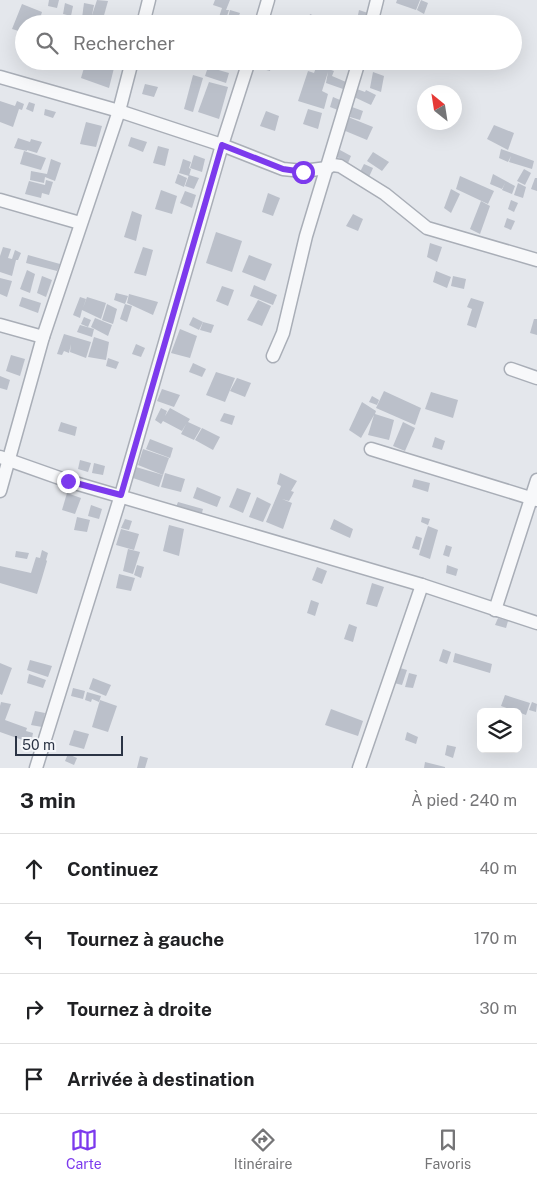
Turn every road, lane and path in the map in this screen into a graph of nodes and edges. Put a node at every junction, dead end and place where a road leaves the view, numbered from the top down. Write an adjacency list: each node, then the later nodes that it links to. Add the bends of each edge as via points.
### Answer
1 (149, 0): 4 (street)
2 (268, 0): 5 (street)
3 (378, 0): 6 (street)
4 (145, 15)
5 (264, 15)
6 (373, 15)
7 (130, 70): 11 (street)
8 (246, 70): 12 (street)
9 (356, 70): 13 (street)
10 (0, 77): 11 (street)
11 (119, 111): 12 (street); 15 (street)
12 (222, 145): 13 (street, via 283,169 303,172); 26 (street)
13 (327, 168): 16 (street, via 340,166 385,194 427,228); 19 (street, via 306,236 283,333)
14 (0, 200): 15 (street)
15 (80, 223): 18 (street)
16 (537, 260)
17 (0, 325): 18 (street)
18 (43, 338): 23 (street)
19 (273, 356)
20 (512, 370): 21 (street)
21 (537, 378)
22 (371, 449): 27 (street)
23 (4, 458): 25 (street); 26 (street, via 68,481)
24 (537, 480): 27 (street)
25 (0, 491)
26 (121, 495): 28 (street); 31 (street)
27 (534, 499): 29 (street)
28 (422, 585): 29 (street); 32 (street)
29 (495, 610): 30 (street)
30 (537, 624)
31 (36, 768)
32 (359, 768)

